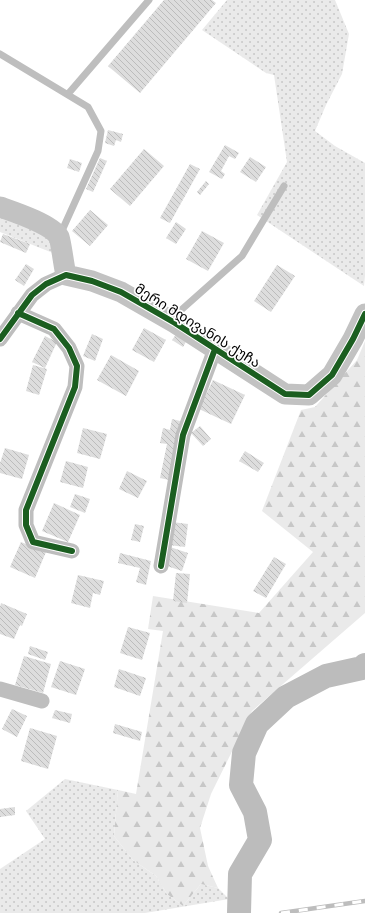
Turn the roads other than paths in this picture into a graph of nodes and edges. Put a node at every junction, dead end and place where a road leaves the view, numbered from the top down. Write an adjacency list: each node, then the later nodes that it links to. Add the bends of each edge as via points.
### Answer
1 (149, 0): 3 (lane)
2 (0, 54): 3 (lane)
3 (68, 94): 6 (lane, via 88,107 101,131 98,151)
4 (284, 186): 10 (lane, via 242,256)
5 (0, 207): 6 (street, via 48,226)
6 (59, 237): 7 (street)
7 (66, 275): 8 (street, via 46,284 32,295); 10 (street, მერი მდივანის ქუჩა, via 121,292)
8 (18, 313): 11 (street); 13 (street, via 54,329 69,348 77,366 75,387 26,510 26,525 34,542)
9 (365, 314): 12 (street, მერი მდივანის ქუჩა, via 332,375 309,395 285,394)
10 (169, 320): 12 (street, მერი მდივანის ქუჩა)
11 (0, 339)
12 (215, 349): 14 (street, via 183,435)
13 (72, 551)
14 (161, 566)
15 (0, 689): 16 (street)
16 (42, 701)

